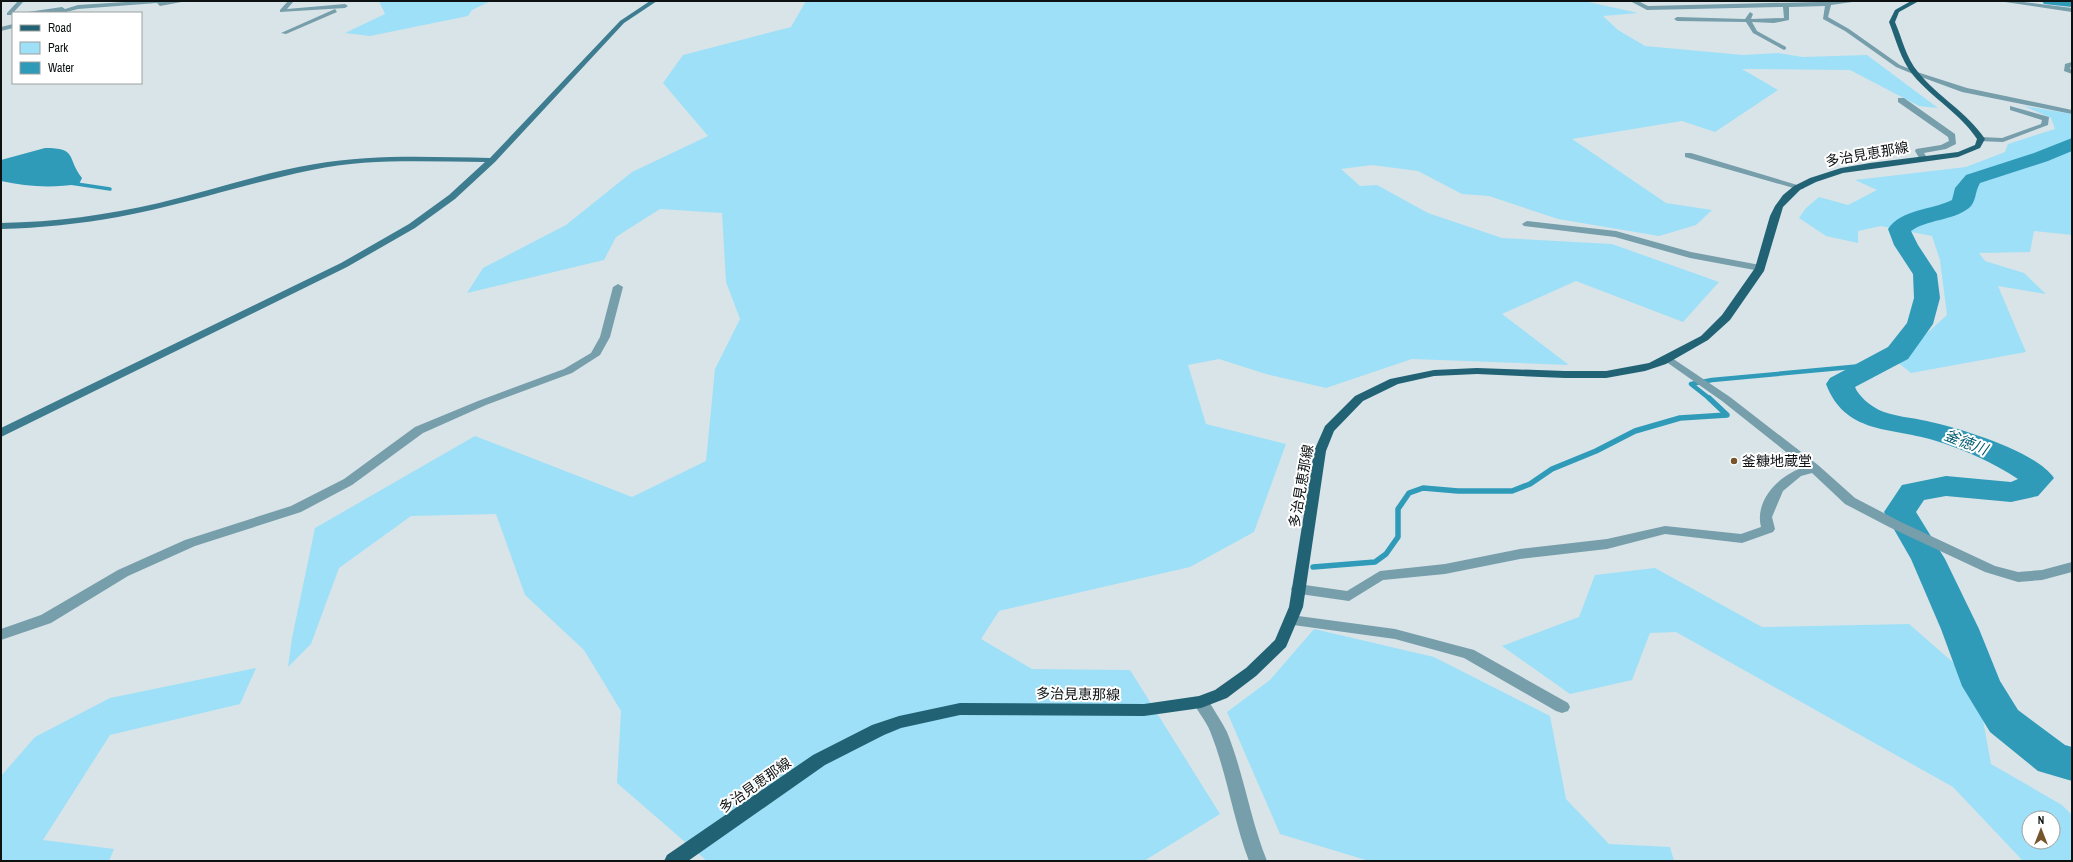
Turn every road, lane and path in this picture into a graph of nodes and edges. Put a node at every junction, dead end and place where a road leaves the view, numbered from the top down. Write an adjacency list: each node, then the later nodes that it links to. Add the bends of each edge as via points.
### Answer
1 (21, 1): 20 (street)
2 (81, 1): 17 (street)
3 (168, 1): 17 (street)
4 (184, 1): 19 (street)
5 (291, 1): 13 (street, via 282,11)
6 (654, 1): 39 (street, via 622,22)
7 (1633, 1): 15 (street, via 1647,8)
8 (1744, 1): 16 (street)
9 (1856, 1): 14 (street)
10 (1916, 1): 33 (main road, via 1899,9 1892,22)
11 (2001, 1): 18 (street)
12 (1787, 3): 14 (street); 16 (street); 26 (street, via 1787,19)
13 (346, 4): 29 (street)
14 (1828, 4): 33 (street, via 1826,18)
15 (1752, 7): 16 (street); 26 (street)
16 (1761, 7)
17 (68, 9): 21 (street); 22 (street)
18 (2072, 10)
19 (125, 11)
20 (13, 12)
21 (35, 12)
22 (58, 12)
23 (11, 14): 24 (street)
24 (1, 15)
25 (1676, 19): 26 (street)
26 (1748, 20): 30 (street, via 1756,32)
27 (12, 26): 28 (street)
28 (1, 30)
29 (284, 33)
30 (1784, 48)
31 (2072, 64): 32 (street, via 2067,64 2066,70)
32 (2072, 72)
33 (1919, 77): 35 (street, via 1965,90); 36 (main road, via 1968,120); 36 (street, via 2046,119 2044,125 2003,140)
34 (1901, 100): 38 (street, via 1952,136 1953,142 1943,148 1919,151)
35 (2072, 112)
36 (1981, 139): 38 (main road, 多治見恵那線, via 1980,144 1966,151)
37 (1688, 155): 40 (street, via 1698,160)
38 (1924, 159): 40 (main road, 多治見恵那線, via 1840,172)
39 (492, 160): 42 (street, via 385,160 315,167 109,217 62,223); 46 (street, via 446,202 365,254)
40 (1800, 187): 43 (main road, 多治見恵那線, via 1782,200 1775,211)
41 (1527, 224): 43 (street, via 1616,234 1690,255)
42 (1, 226)
43 (1760, 268): 45 (main road, 多治見恵那線, via 1717,328)
44 (618, 287): 51 (street, via 605,337 595,355 568,371 419,430 348,482 296,509 190,543 123,573 46,619)
45 (1669, 360): 47 (street, via 1726,399); 49 (main road, 多治見恵那線, via 1618,373 1459,371 1425,374 1396,381 1369,392 1348,408 1328,430 1320,451)
46 (1, 433)
47 (1814, 468): 48 (street, via 1850,501 1990,569 2018,577 2042,575); 49 (street, via 1797,473 1777,489 1765,517 1768,529 1742,539 1665,530 1607,544 1520,554 1445,569 1380,576 1349,596)
48 (2072, 567)
49 (1298, 589): 50 (main road, 多治見恵那線, via 1296,607)
50 (1291, 620): 52 (main road, 多治見恵那線, via 1281,644 1251,672 1221,694); 53 (street, via 1395,634 1469,654)
51 (1, 635)
52 (1200, 702): 54 (main road, 多治見恵那線, via 1144,710 1112,711 960,709 899,722 819,760); 55 (street, via 1218,730 1229,761 1250,842)
53 (1562, 707)
54 (672, 861)
55 (1258, 861)

